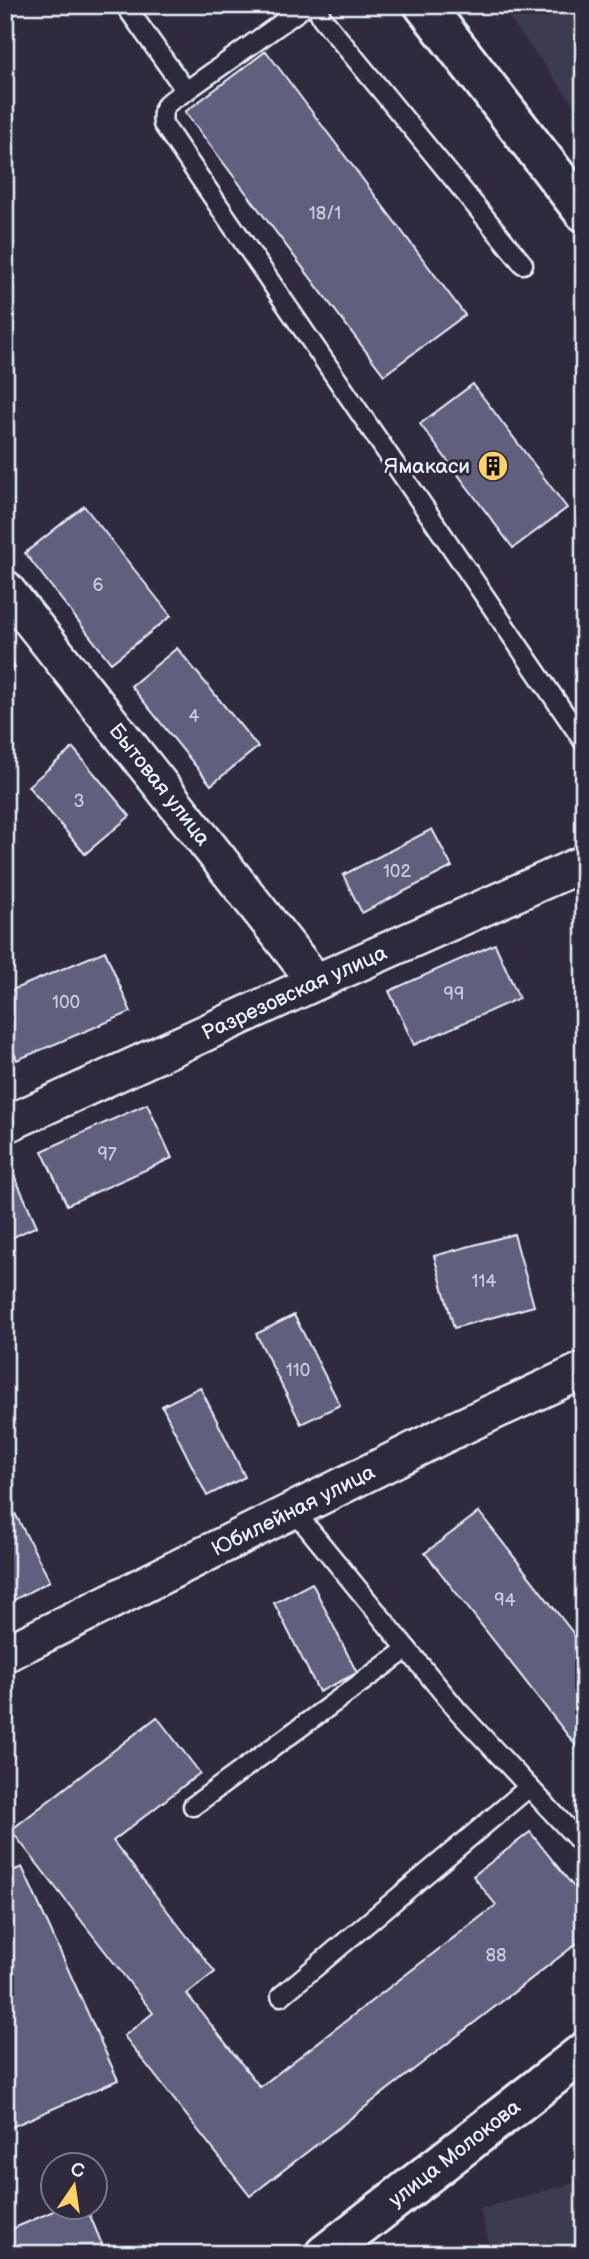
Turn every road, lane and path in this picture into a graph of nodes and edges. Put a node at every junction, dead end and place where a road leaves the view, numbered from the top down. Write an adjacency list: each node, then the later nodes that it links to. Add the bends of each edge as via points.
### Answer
1 (125, 5): 5 (lane)
2 (307, 5): 5 (lane)
3 (316, 5): 7 (lane)
4 (424, 5): 6 (street)
5 (186, 92): 9 (lane, via 166,104 163,124)
6 (584, 212)
7 (523, 264)
8 (5, 588): 11 (street, Бытовая улица)
9 (584, 742)
10 (584, 863): 11 (street, Разрезовская улица)
11 (316, 982): 12 (street, Разрезовская улица)
12 (5, 1125)
13 (584, 1370): 14 (street, Юбилейная улица)
14 (294, 1511): 15 (lane); 16 (street, Юбилейная улица)
15 (407, 1649): 17 (lane); 18 (lane)
16 (5, 1654)
17 (528, 1788): 19 (lane); 20 (lane)
18 (193, 1806)
19 (584, 1846)
20 (281, 1996)
21 (584, 2052): 22 (street, улица Молокова)
22 (325, 2254)

